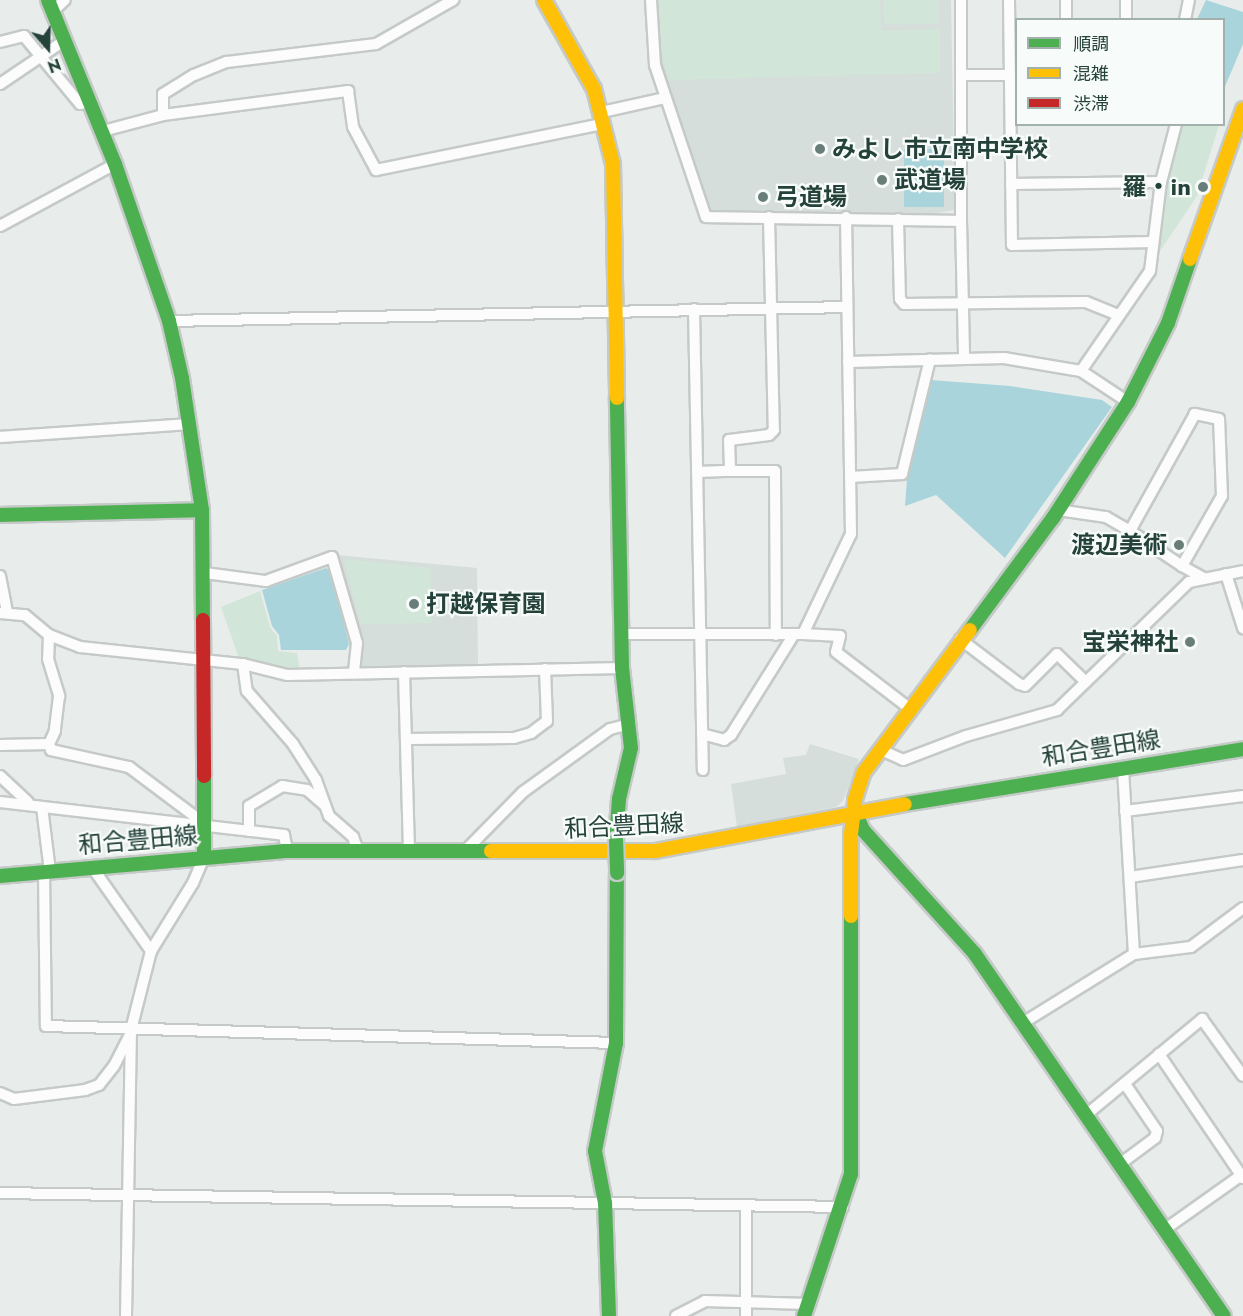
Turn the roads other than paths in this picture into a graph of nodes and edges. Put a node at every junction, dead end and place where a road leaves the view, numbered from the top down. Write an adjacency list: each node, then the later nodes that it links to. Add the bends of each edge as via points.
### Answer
1 (65, 0): 10 (street)
2 (453, 0): 23 (street, via 376,44 227,62 194,75 163,94)
3 (544, 0): 24 (street, via 584,69)
4 (651, 0): 20 (street, via 650,35)
5 (961, 0): 17 (street)
6 (1009, 0): 18 (street)
7 (1066, 0): 11 (street)
8 (1126, 0): 12 (street)
9 (1189, 0): 13 (street)
10 (51, 5): 14 (street)
11 (1066, 18)
12 (1126, 18)
13 (1185, 18)
14 (65, 40): 16 (street); 21 (street)
15 (0, 42): 16 (street, via 24,36)
16 (39, 55): 19 (street); 21 (street, via 80,104)
17 (961, 75): 18 (street); 34 (street)
18 (1010, 75): 25 (street)
19 (0, 84)
20 (665, 98): 24 (street); 31 (street, via 701,212 706,217)
21 (91, 102): 27 (street)
22 (1243, 109): 48 (street, via 1168,323)
23 (163, 115): 24 (street, via 348,90 353,127 376,170); 27 (street)
24 (603, 118): 41 (street, via 614,164)
25 (1014, 123): 30 (street)
26 (1175, 126): 29 (street)
27 (103, 131): 28 (street)
28 (115, 164): 35 (street); 43 (street)
29 (1161, 182): 30 (street); 36 (street)
30 (1011, 184): 36 (street, via 1012,245)
31 (769, 217): 32 (street); 39 (street)
32 (846, 217): 33 (street); 38 (street)
33 (898, 219): 34 (street); 37 (street, via 901,302)
34 (961, 220): 37 (street)
35 (0, 226)
36 (1153, 242): 42 (street, via 1150,271)
37 (964, 303): 42 (street, via 1086,302); 44 (street)
38 (847, 307): 39 (street); 46 (street)
39 (772, 308): 40 (street); 51 (street, via 774,430 769,435 729,440)
40 (694, 309): 41 (street); 52 (street)
41 (616, 312): 43 (street); 66 (street)
42 (1119, 315): 47 (street)
43 (169, 321): 49 (street)
44 (964, 357): 45 (street); 47 (street, via 1004,357)
45 (930, 359): 46 (street); 53 (street, via 902,474)
46 (848, 362): 53 (street)
47 (1081, 371): 48 (street)
48 (1128, 402): 55 (street)
49 (189, 424): 50 (street); 54 (street)
50 (0, 438)
51 (730, 471): 52 (street); 69 (street, via 774,471)
52 (697, 472): 70 (street)
53 (850, 477): 67 (street, via 851,534)
54 (202, 510): 56 (street); 60 (street)
55 (1058, 510): 57 (street, via 1106,517); 71 (street)
56 (0, 515)
57 (1130, 531): 58 (street); 58 (street, via 1195,414 1219,419 1222,496)
58 (1182, 566): 63 (street)
59 (1243, 571): 61 (street)
60 (205, 573): 72 (street); 77 (street, via 266,581 332,557 357,643)
61 (1226, 574): 63 (street); 65 (street)
62 (0, 576): 64 (street)
63 (1205, 579): 78 (street, via 1189,582)
64 (3, 612): 68 (street, via 25,615)
65 (1243, 628)
66 (621, 634): 70 (street); 74 (street)
67 (799, 634): 69 (street); 79 (street, via 840,636 836,652); 81 (street, via 731,735 724,740)
68 (49, 635): 72 (street, via 93,649); 83 (street, via 48,659 59,696 55,731)
69 (776, 635): 70 (street)
70 (700, 636): 81 (street)
71 (960, 639): 78 (street, via 1019,684 1025,686 1057,654); 79 (street)
72 (203, 660): 73 (street); 98 (street)
73 (243, 664): 77 (street, via 287,675); 94 (street, via 247,691 293,744 316,780)
74 (622, 668): 75 (street); 80 (street)
75 (545, 669): 76 (street); 82 (street, via 547,721 531,733 514,738)
76 (404, 672): 77 (street); 82 (street)
77 (354, 673)
78 (1086, 682): 86 (street, via 1057,710 966,736 903,760)
79 (909, 708): 86 (street)
80 (630, 724): 103 (street, via 610,729 524,792); 115 (street, bridge, via 631,748 619,799 616,840)
81 (702, 734): 88 (street)
82 (406, 739): 101 (street)
83 (49, 744): 84 (street); 98 (street, via 51,750 129,767)
84 (0, 745)
85 (1243, 749): 87 (street, 和合豊田線)
86 (881, 750): 97 (street, via 864,772 855,799)
87 (1123, 768): 96 (street); 97 (street, 和合豊田線)
88 (703, 770)
89 (0, 776): 90 (street)
90 (15, 791): 92 (street); 93 (street)
91 (1243, 796): 96 (street)
92 (4, 802): 93 (street)
93 (28, 802): 95 (street)
94 (324, 805): 99 (street, via 307,790 282,786 249,806); 100 (street, via 335,823 353,837)
95 (42, 807): 98 (street); 107 (street)
96 (1125, 811): 109 (street)
97 (856, 813): 103 (street, 和合豊田線, via 655,852); 113 (street, via 863,830 969,946); 127 (street, via 851,834 854,1146)
98 (202, 823): 99 (street); 104 (street)
99 (249, 831): 102 (street, via 284,835)
100 (357, 848): 101 (street, 和合豊田線); 102 (street, 和合豊田線)
101 (409, 849): 103 (street, 和合豊田線)
102 (287, 851): 104 (street, 和合豊田線)
103 (465, 851)
104 (204, 858): 106 (street, 和合豊田線); 111 (street)
105 (1243, 860): 109 (street)
106 (93, 867): 107 (street, 和合豊田線); 111 (street)
107 (47, 871): 108 (street, 和合豊田線); 114 (street, via 46,1026)
108 (0, 876)
109 (1130, 877): 112 (street)
110 (1243, 908): 112 (street, via 1191,947)
111 (152, 951): 114 (street)
112 (1134, 954): 113 (street)
113 (1022, 1024): 120 (street)
114 (131, 1030): 115 (street); 119 (street, via 114,1066 99,1085 14,1099); 124 (street)
115 (616, 1043): 125 (street, via 595,1151)
116 (1159, 1054): 117 (street, via 1202,1018); 118 (street); 122 (street)
117 (1243, 1076)
118 (1125, 1084): 120 (street); 121 (street, via 1157,1131 1155,1138)
119 (0, 1093)
120 (1086, 1115): 121 (street)
121 (1120, 1164): 128 (street)
122 (1242, 1176): 128 (street)
123 (0, 1193): 124 (street)
124 (130, 1196): 125 (street); 131 (street)
125 (605, 1203): 126 (street); 132 (street)
126 (746, 1207): 127 (street); 129 (street)
127 (843, 1207): 130 (street)
128 (1164, 1230): 135 (street)
129 (746, 1302): 130 (street); 133 (street, via 705,1301); 134 (street)
130 (806, 1310)
131 (126, 1316)
132 (609, 1316)
133 (676, 1316)
134 (746, 1316)
135 (1224, 1316)

